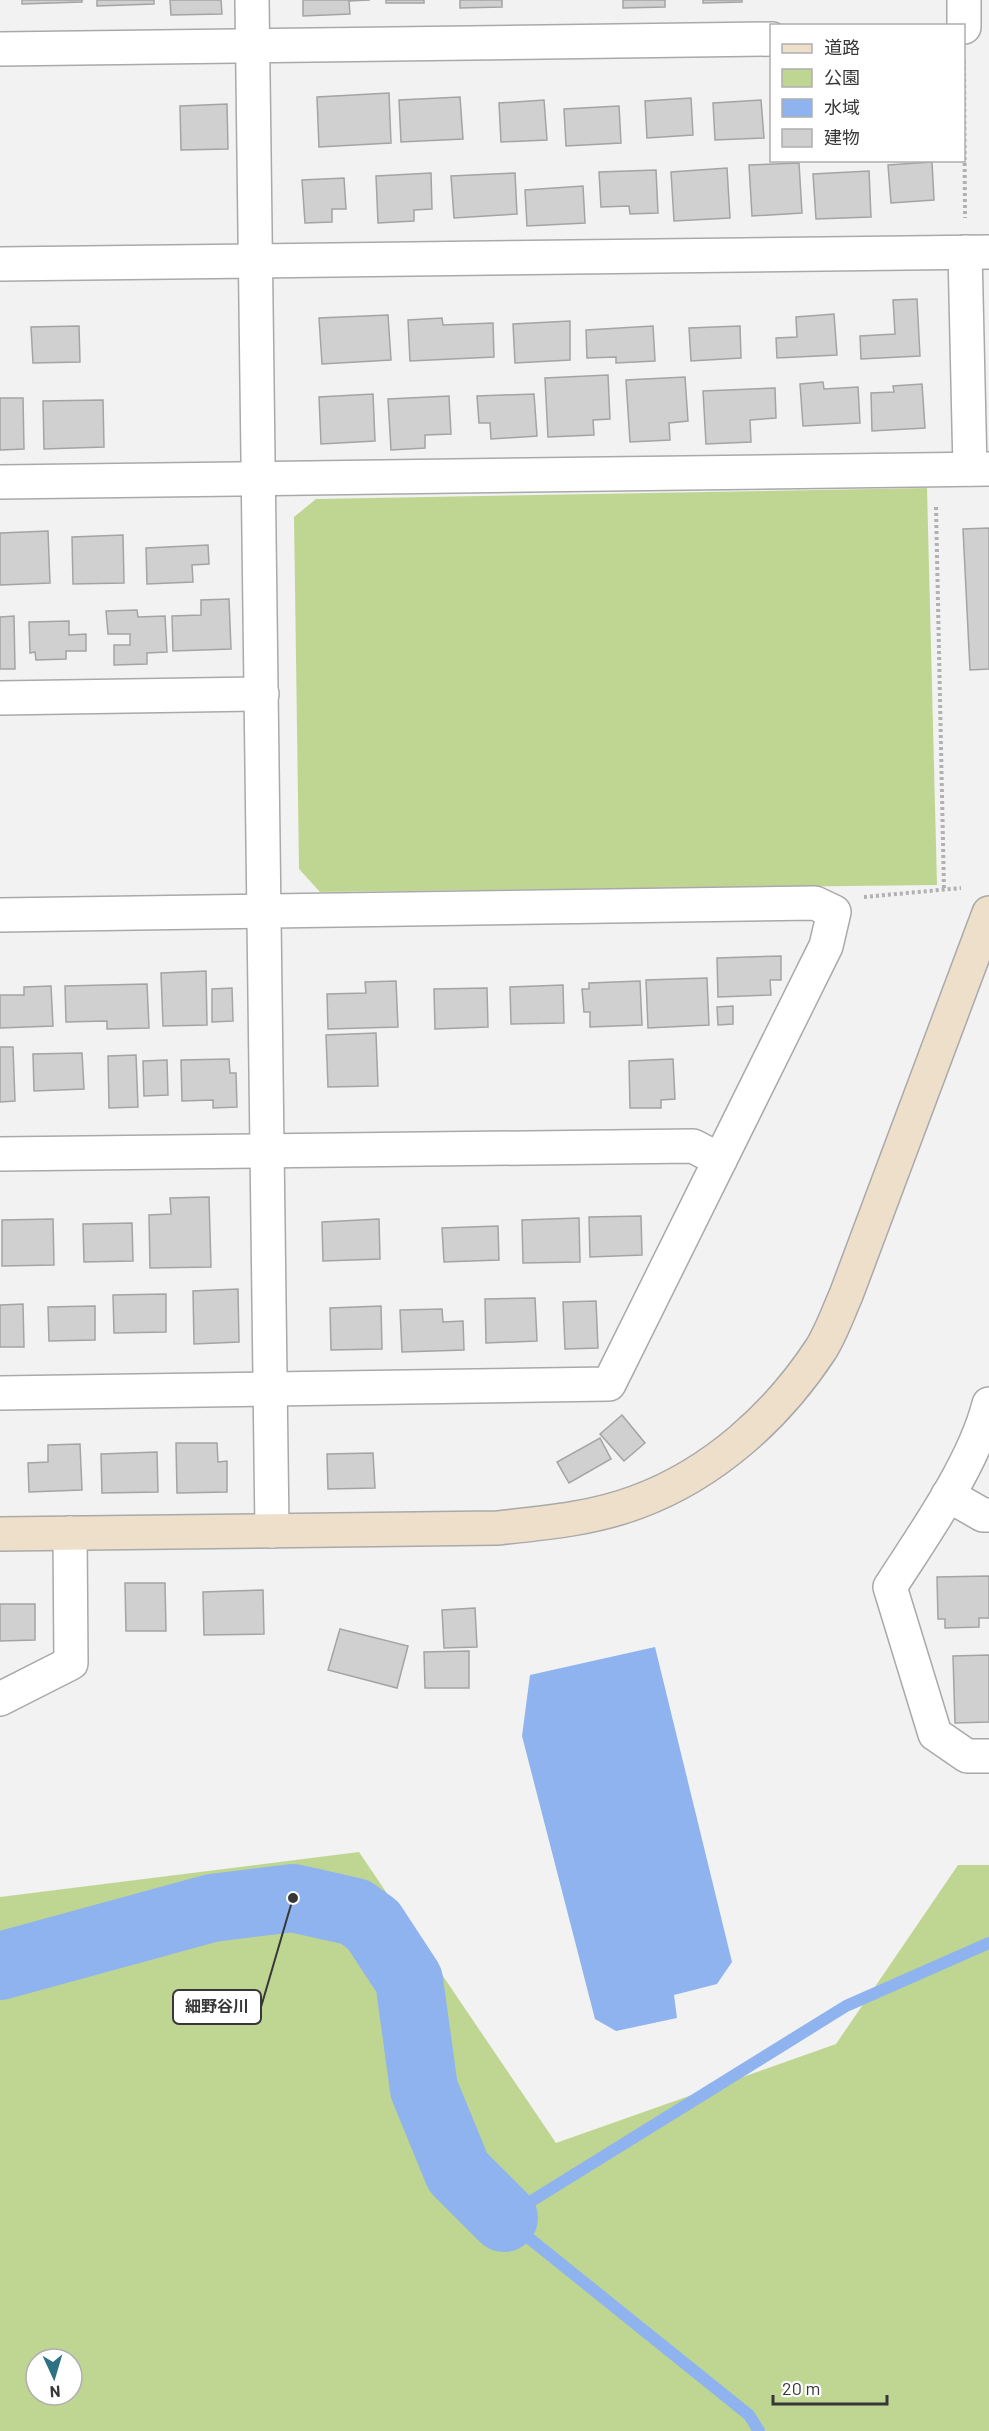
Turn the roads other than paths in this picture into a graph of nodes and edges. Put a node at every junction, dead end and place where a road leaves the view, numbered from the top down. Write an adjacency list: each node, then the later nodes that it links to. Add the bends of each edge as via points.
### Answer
1 (252, 0): 7 (street)
2 (964, 0): 3 (street)
3 (963, 24)
4 (965, 37): 5 (street)
5 (989, 37)
6 (770, 39): 7 (street)
7 (253, 46): 8 (street); 10 (street)
8 (0, 49)
9 (977, 252): 10 (street); 12 (street)
10 (258, 261): 11 (street); 13 (street)
11 (0, 264)
12 (979, 469): 13 (street)
13 (259, 479): 14 (street); 15 (street)
14 (0, 482)
15 (262, 694): 16 (street); 17 (street)
16 (0, 698)
17 (264, 912): 19 (street); 20 (street); 22 (street, via 815,903 834,912 826,946)
18 (989, 913): 28 (street, via 846,1296 827,1337 789,1396 744,1439 692,1476 637,1502 570,1520 497,1528)
19 (0, 915)
20 (268, 1150): 21 (street); 22 (street, via 693,1146); 23 (street)
21 (0, 1154)
22 (720, 1160): 23 (street, via 609,1384)
23 (271, 1391): 24 (street); 28 (street)
24 (0, 1393)
25 (989, 1404): 26 (street)
26 (948, 1495): 27 (street); 32 (street, via 890,1587 935,1734 967,1756)
27 (989, 1515)
28 (272, 1531): 29 (street)
29 (70, 1533): 30 (street); 31 (street, via 71,1663)
30 (0, 1534)
31 (0, 1700)
32 (989, 1756)

